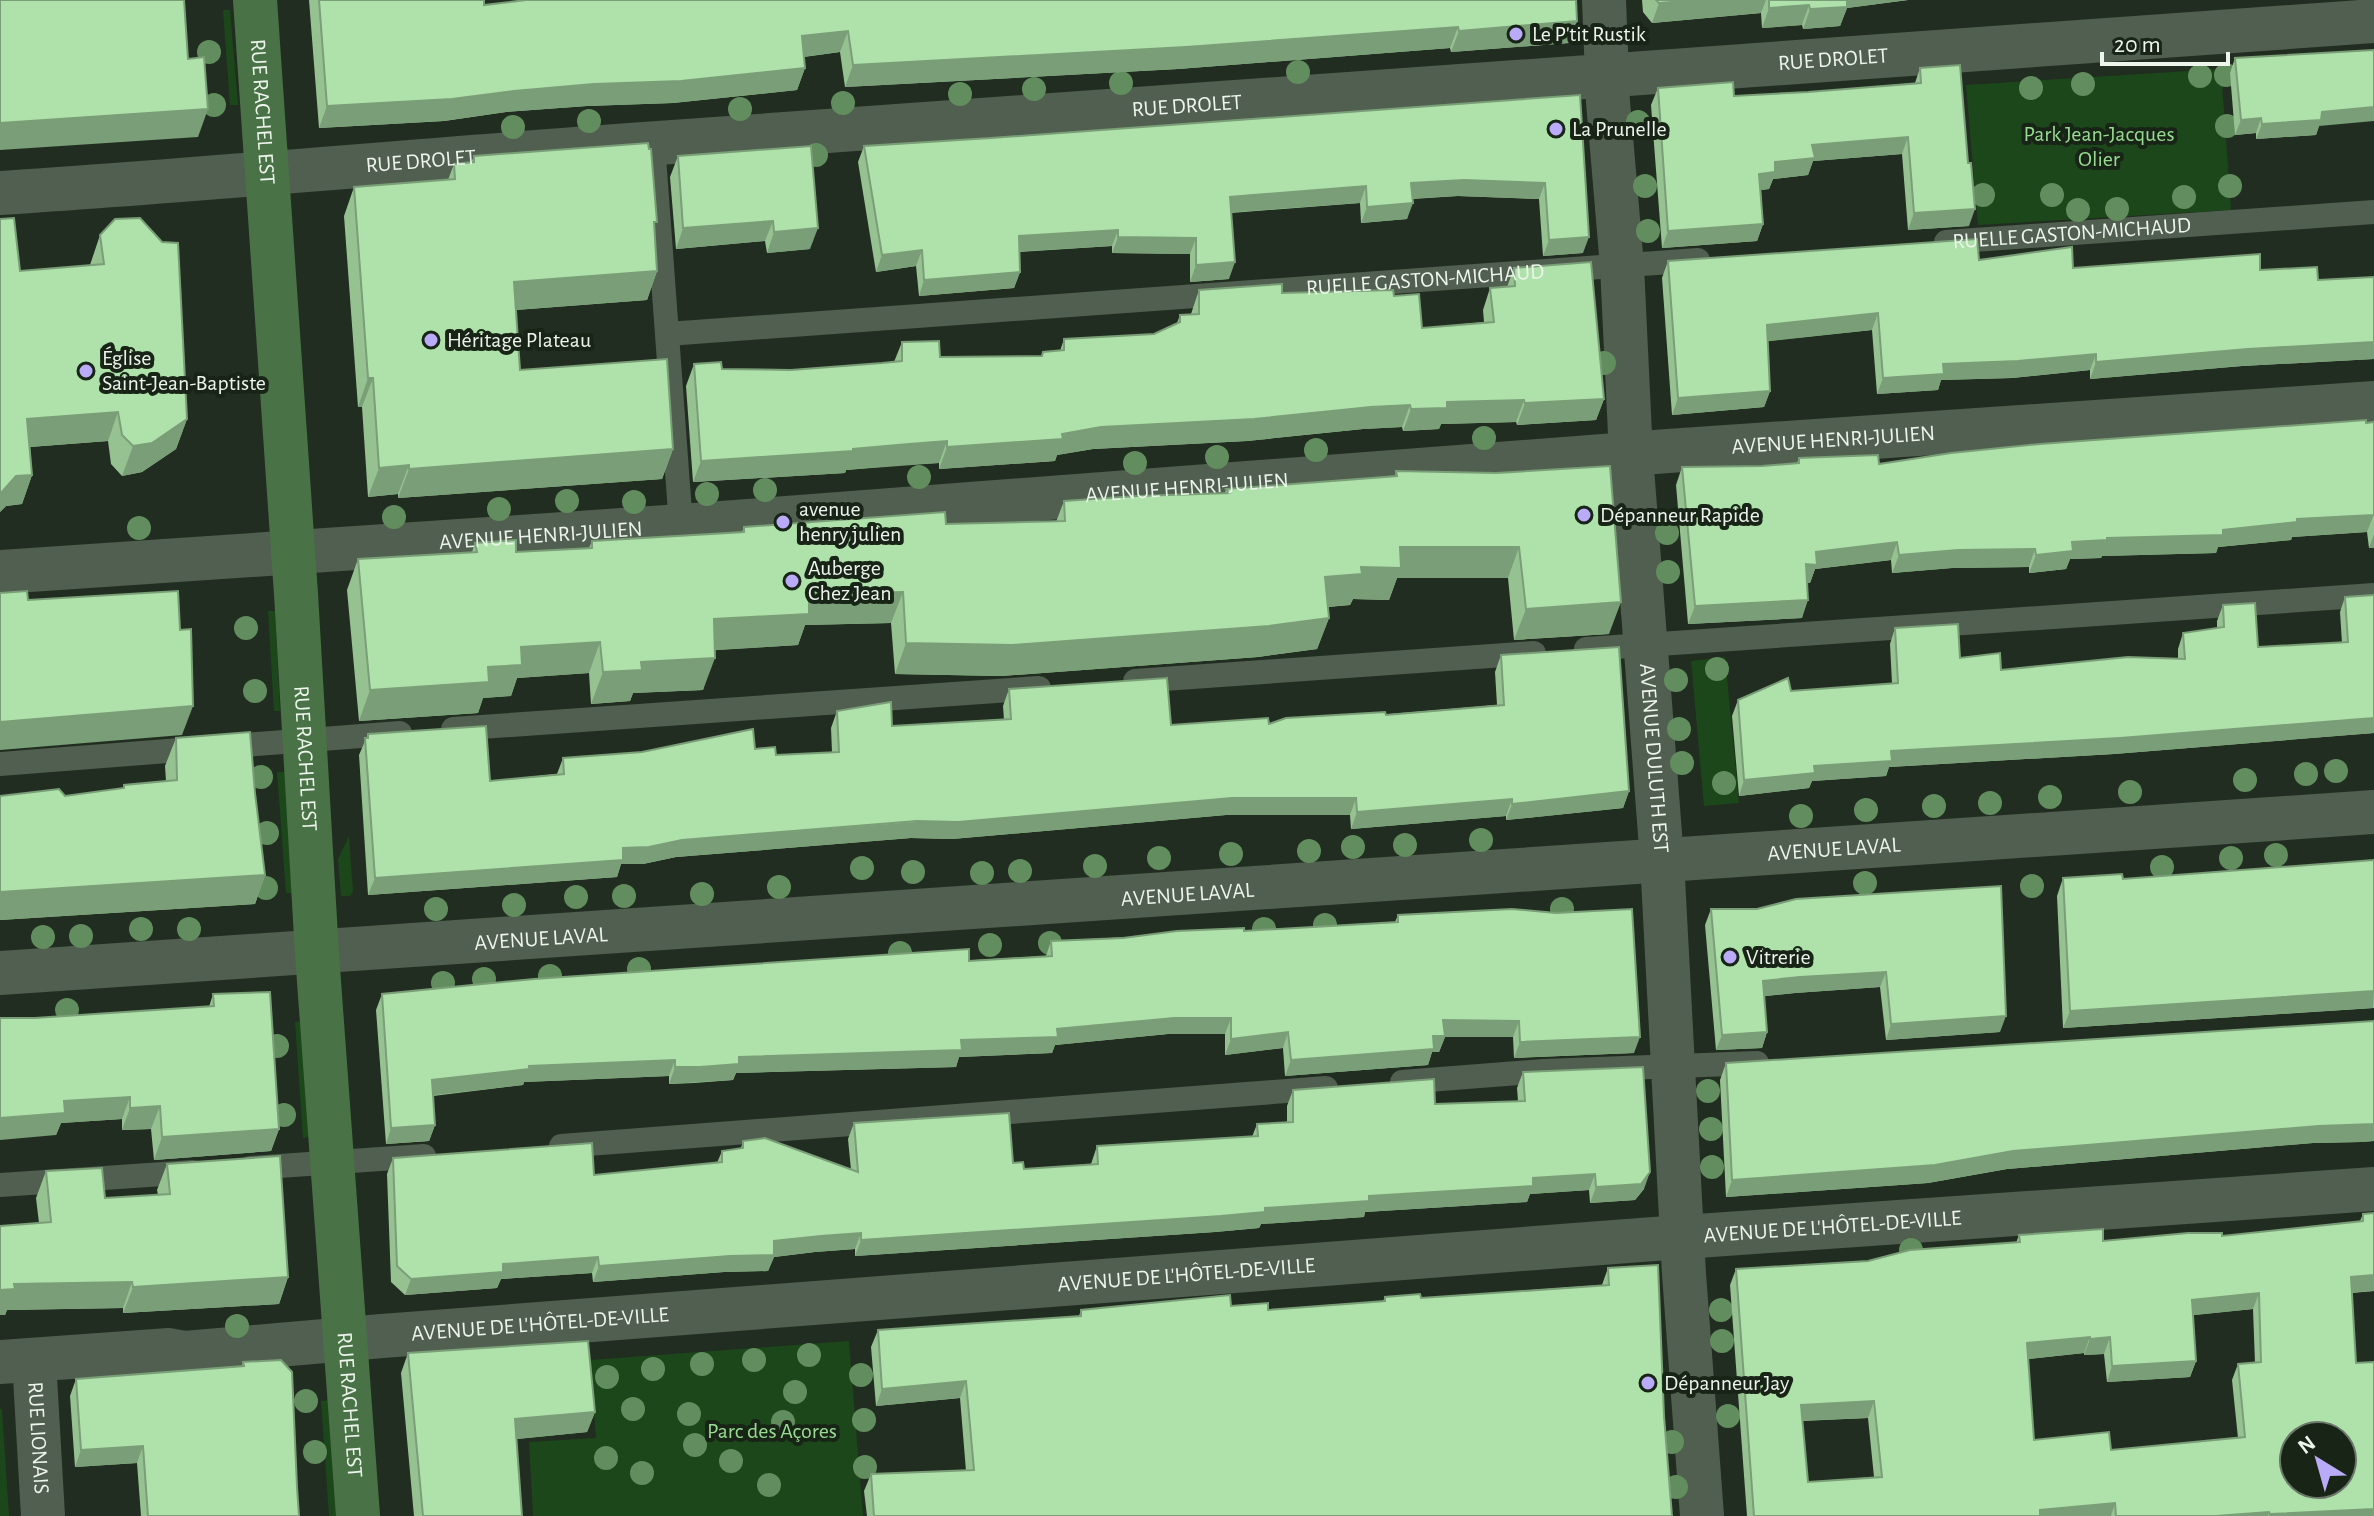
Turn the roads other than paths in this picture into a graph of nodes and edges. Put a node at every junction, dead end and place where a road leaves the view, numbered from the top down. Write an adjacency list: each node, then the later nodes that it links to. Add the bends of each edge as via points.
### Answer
1 (255, 0): 6 (main road, RUE RACHEL EST)
2 (1604, 0): 4 (street, AVENUE DULUTH EST)
3 (2374, 21): 4 (street, RUE DROLET)
4 (1607, 75): 5 (street, RUE DROLET); 11 (street, AVENUE DULUTH EST)
5 (653, 143): 6 (street, RUE DROLET); 12 (lane)
6 (265, 172): 7 (street, RUE DROLET); 16 (main road, RUE RACHEL EST)
7 (0, 193)
8 (2374, 212): 9 (lane, RUELLE GASTON-MICHAUD)
9 (1928, 244)
10 (1721, 258): 11 (lane, RUELLE GASTON-MICHAUD)
11 (1622, 266): 12 (lane, RUELLE GASTON-MICHAUD); 14 (street, AVENUE DULUTH EST)
12 (667, 334): 15 (lane)
13 (2374, 403): 14 (street, AVENUE HENRI-JULIEN)
14 (1631, 455): 15 (street, AVENUE HENRI-JULIEN); 19 (street, AVENUE DULUTH EST)
15 (681, 526): 16 (street, AVENUE HENRI-JULIEN)
16 (292, 552): 17 (street, AVENUE HENRI-JULIEN); 22 (main road, RUE RACHEL EST)
17 (0, 572)
18 (2374, 595): 19 (lane)
19 (1647, 645): 20 (lane); 25 (street, AVENUE DULUTH EST)
20 (1108, 683)
21 (1061, 686): 22 (lane)
22 (304, 741): 23 (lane); 26 (main road, RUE RACHEL EST)
23 (0, 764)
24 (2374, 812): 25 (street, AVENUE LAVAL)
25 (1662, 860): 26 (street, AVENUE LAVAL); 29 (street, AVENUE DULUTH EST)
26 (317, 954): 27 (street, AVENUE LAVAL); 34 (main road, RUE RACHEL EST)
27 (0, 973)
28 (1787, 1061): 29 (lane)
29 (1674, 1066): 30 (lane); 37 (street, AVENUE DULUTH EST)
30 (1387, 1083)
31 (1355, 1086): 32 (lane)
32 (536, 1148)
33 (442, 1155): 34 (lane)
34 (333, 1163): 35 (lane); 38 (main road, RUE RACHEL EST)
35 (0, 1185)
36 (2374, 1189): 37 (street, AVENUE DE L'HÔTEL-DE-VILLE)
37 (1682, 1237): 38 (street, AVENUE DE L'HÔTEL-DE-VILLE); 42 (street, AVENUE DULUTH EST)
38 (346, 1339): 39 (street, AVENUE DE L'HÔTEL-DE-VILLE); 41 (main road, RUE RACHEL EST)
39 (17, 1361): 40 (street, RUE LIONAIS)
40 (43, 1516)
41 (358, 1516)
42 (1702, 1516)

